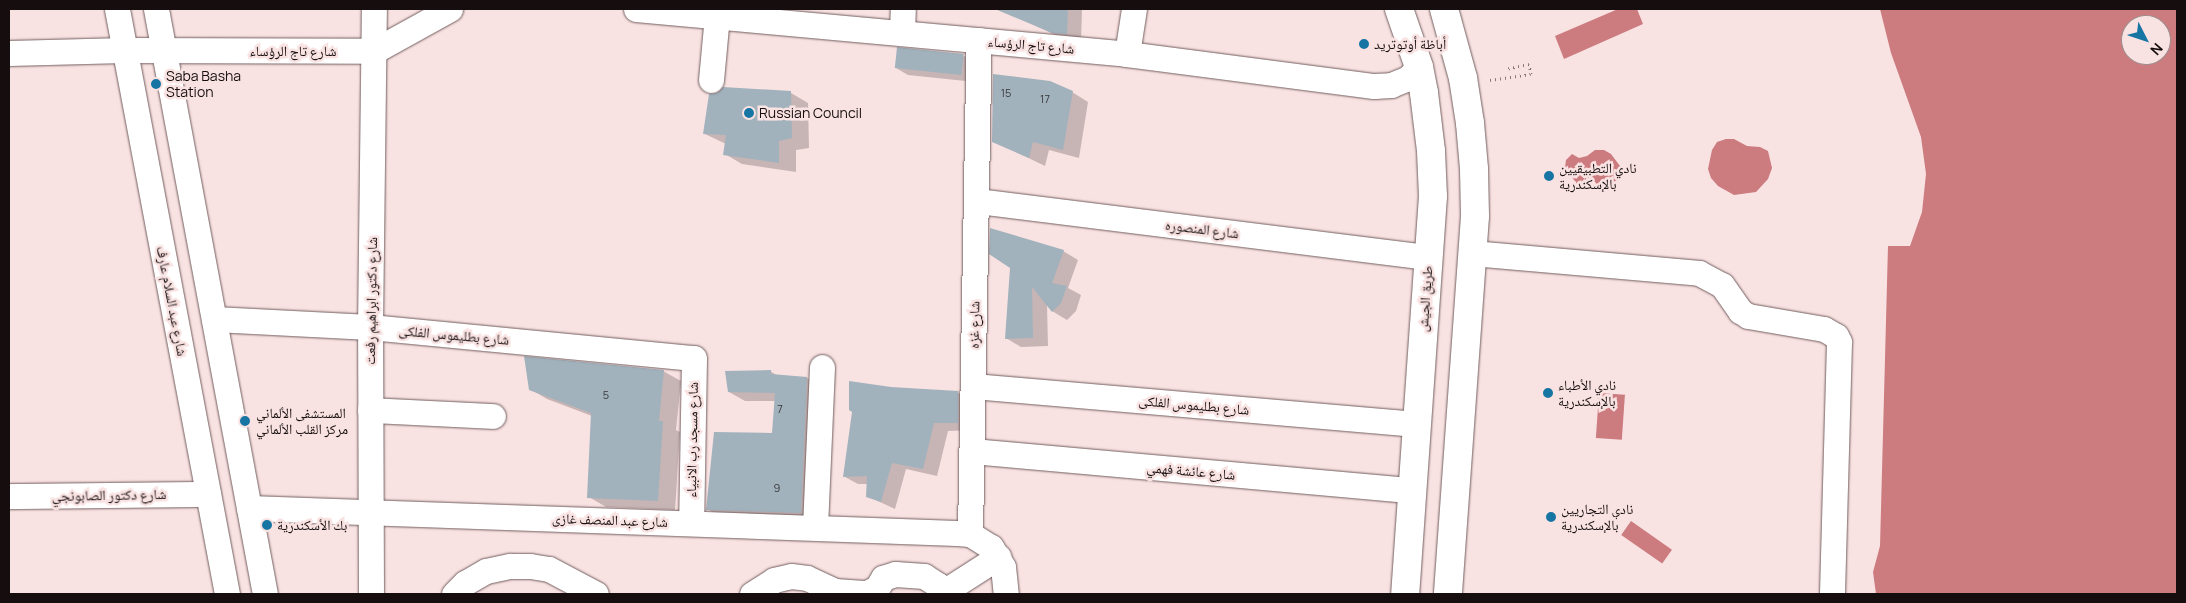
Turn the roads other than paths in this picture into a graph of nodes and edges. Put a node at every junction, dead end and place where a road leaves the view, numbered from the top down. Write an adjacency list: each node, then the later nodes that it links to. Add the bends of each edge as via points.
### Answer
1 (117, 9): 12 (street, شارع عبد السلام عارف)
2 (156, 9): 13 (street)
3 (374, 9): 14 (street, شارع دكتور ابراهيم رفعت)
4 (450, 9): 14 (street, شارع تاج الرؤساء)
5 (636, 9): 9 (street, شارع تاج الرؤساء)
6 (1134, 9): 16 (street)
7 (1399, 9): 17 (highway, طريق الجيش)
8 (1444, 9): 20 (highway, via 1463,78 1470,123 1474,169)
9 (717, 15): 10 (street, شارع تاج الرؤساء); 18 (street)
10 (902, 20): 11 (street, شارع تاج الرؤساء)
11 (979, 40): 16 (street, شارع تاج الرؤساء); 19 (street, شارع غزه)
12 (125, 50): 13 (street, شارع تاج الرؤساء); 15 (street, شارع تاج الرؤساء); 32 (street, شارع عبد السلام عارف)
13 (165, 51): 14 (street, شارع تاج الرؤساء); 22 (street)
14 (374, 51): 23 (street, شارع دكتور ابراهيم رفعت)
15 (9, 53)
16 (1127, 54): 17 (street, شارع تاج الرؤساء, via 1374,86 1391,85 1408,78)
17 (1419, 67): 21 (highway, طريق الجيش, via 1431,151 1433,196)
18 (711, 80)
19 (977, 201): 21 (street, شارع المنصوره); 26 (street, شارع غزه)
20 (1472, 253): 50 (highway); 51 (street, via 1699,273 1722,285 1748,316 1824,329 1836,336 1840,342)
21 (1428, 257): 29 (highway, طريق الجيش)
22 (214, 319): 23 (street, شارع بطليموس الفلكى); 34 (street)
23 (370, 327): 24 (street, شارع بطليموس الفلكى); 27 (street, شارع دكتور ابراهيم رفعت)
24 (694, 358): 36 (street, شارع مسجد رب الانبياء)
25 (822, 366): 37 (street)
26 (973, 386): 29 (street, شارع بطليموس الفلكى); 30 (street, شارع غزه)
27 (370, 410): 28 (street); 35 (street, شارع دكتور ابراهيم رفعت)
28 (493, 416)
29 (1416, 424): 31 (highway, طريق الجيش)
30 (972, 451): 31 (street, شارع عائشة فهمي); 38 (street, شارع غزه)
31 (1410, 490): 49 (highway, طريق الجيش)
32 (208, 494): 33 (street, شارع دكتور الصابونجي); 41 (street, شارع عبد السلام عارف)
33 (9, 496)
34 (249, 508): 35 (street, شارع عبد المنصف غازى); 42 (street)
35 (369, 510): 36 (street, شارع عبد المنصف غازى); 43 (street, شارع دكتور ابراهيم رفعت)
36 (690, 523): 37 (street, شارع عبد المنصف غازى)
37 (815, 527): 38 (street, شارع عبد المنصف غازى)
38 (970, 534): 39 (street, via 991,547)
39 (998, 557): 47 (street); 48 (street, via 1006,578)
40 (828, 592): 46 (street, via 807,578 791,576 774,580); 47 (street, via 867,593 877,588 883,578 895,574 932,579)
41 (227, 594)
42 (265, 594)
43 (371, 594)
44 (454, 594): 45 (street, via 465,583 486,571 510,566 549,569)
45 (596, 594)
46 (752, 594)
47 (942, 594)
48 (1006, 594)
49 (1405, 594)
50 (1448, 594)
51 (1832, 594)

